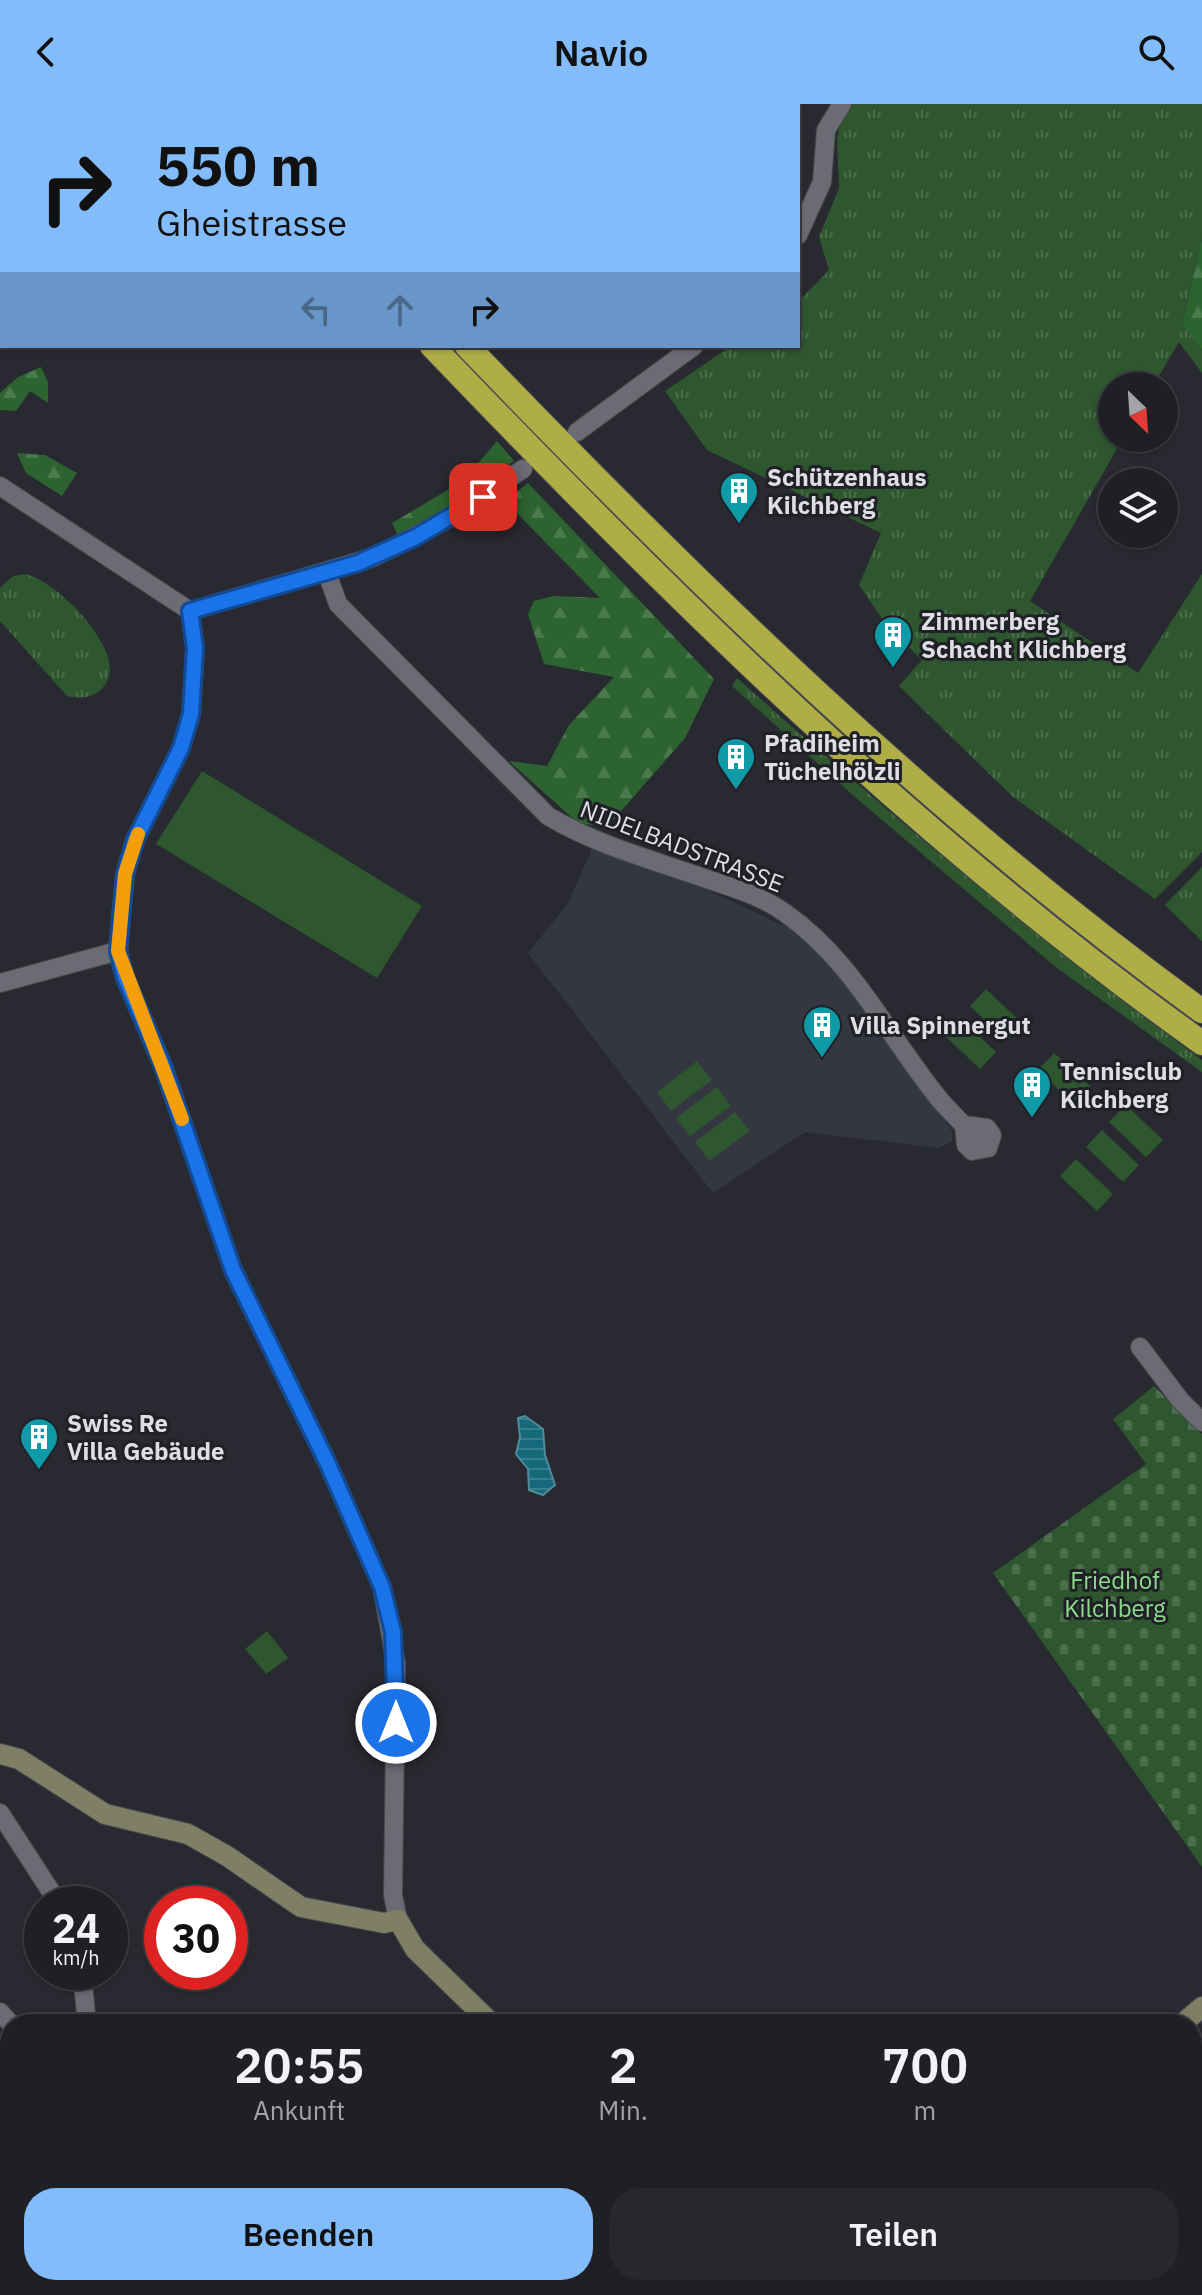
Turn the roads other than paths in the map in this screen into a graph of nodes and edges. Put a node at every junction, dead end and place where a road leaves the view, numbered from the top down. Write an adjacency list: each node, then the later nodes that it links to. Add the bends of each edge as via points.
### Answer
1 (842, 104): 2 (street, via 826,130 822,182)
2 (800, 231)
3 (434, 348): 14 (highway, via 616,537 816,730 990,879)
4 (469, 348): 13 (highway, via 677,561 858,733 1018,869)
5 (691, 348): 6 (street)
6 (577, 432)
7 (523, 469): 9 (street, via 416,537)
8 (0, 486): 10 (street)
9 (327, 573): 10 (street); 15 (street, NIDELBADSTRASSE, via 338,604 548,816 582,834 747,893 810,931 858,987 940,1101)
10 (190, 611): 11 (street, via 195,648 191,714 181,748 135,840 123,886)
11 (118, 951): 12 (street); 21 (street, via 233,1270 382,1587 396,1664 393,1895)
12 (0, 983)
13 (1202, 1011)
14 (1202, 1043)
15 (979, 1140)
16 (1140, 1347): 17 (street)
17 (1202, 1422)
18 (0, 1754): 21 (street, via 39,1770 105,1814 188,1834 301,1907 384,1923)
19 (0, 1813): 20 (street)
20 (47, 1886)
21 (398, 1920): 24 (street, via 415,1949)
22 (84, 1990): 23 (street)
23 (86, 2014)
24 (482, 2014)

